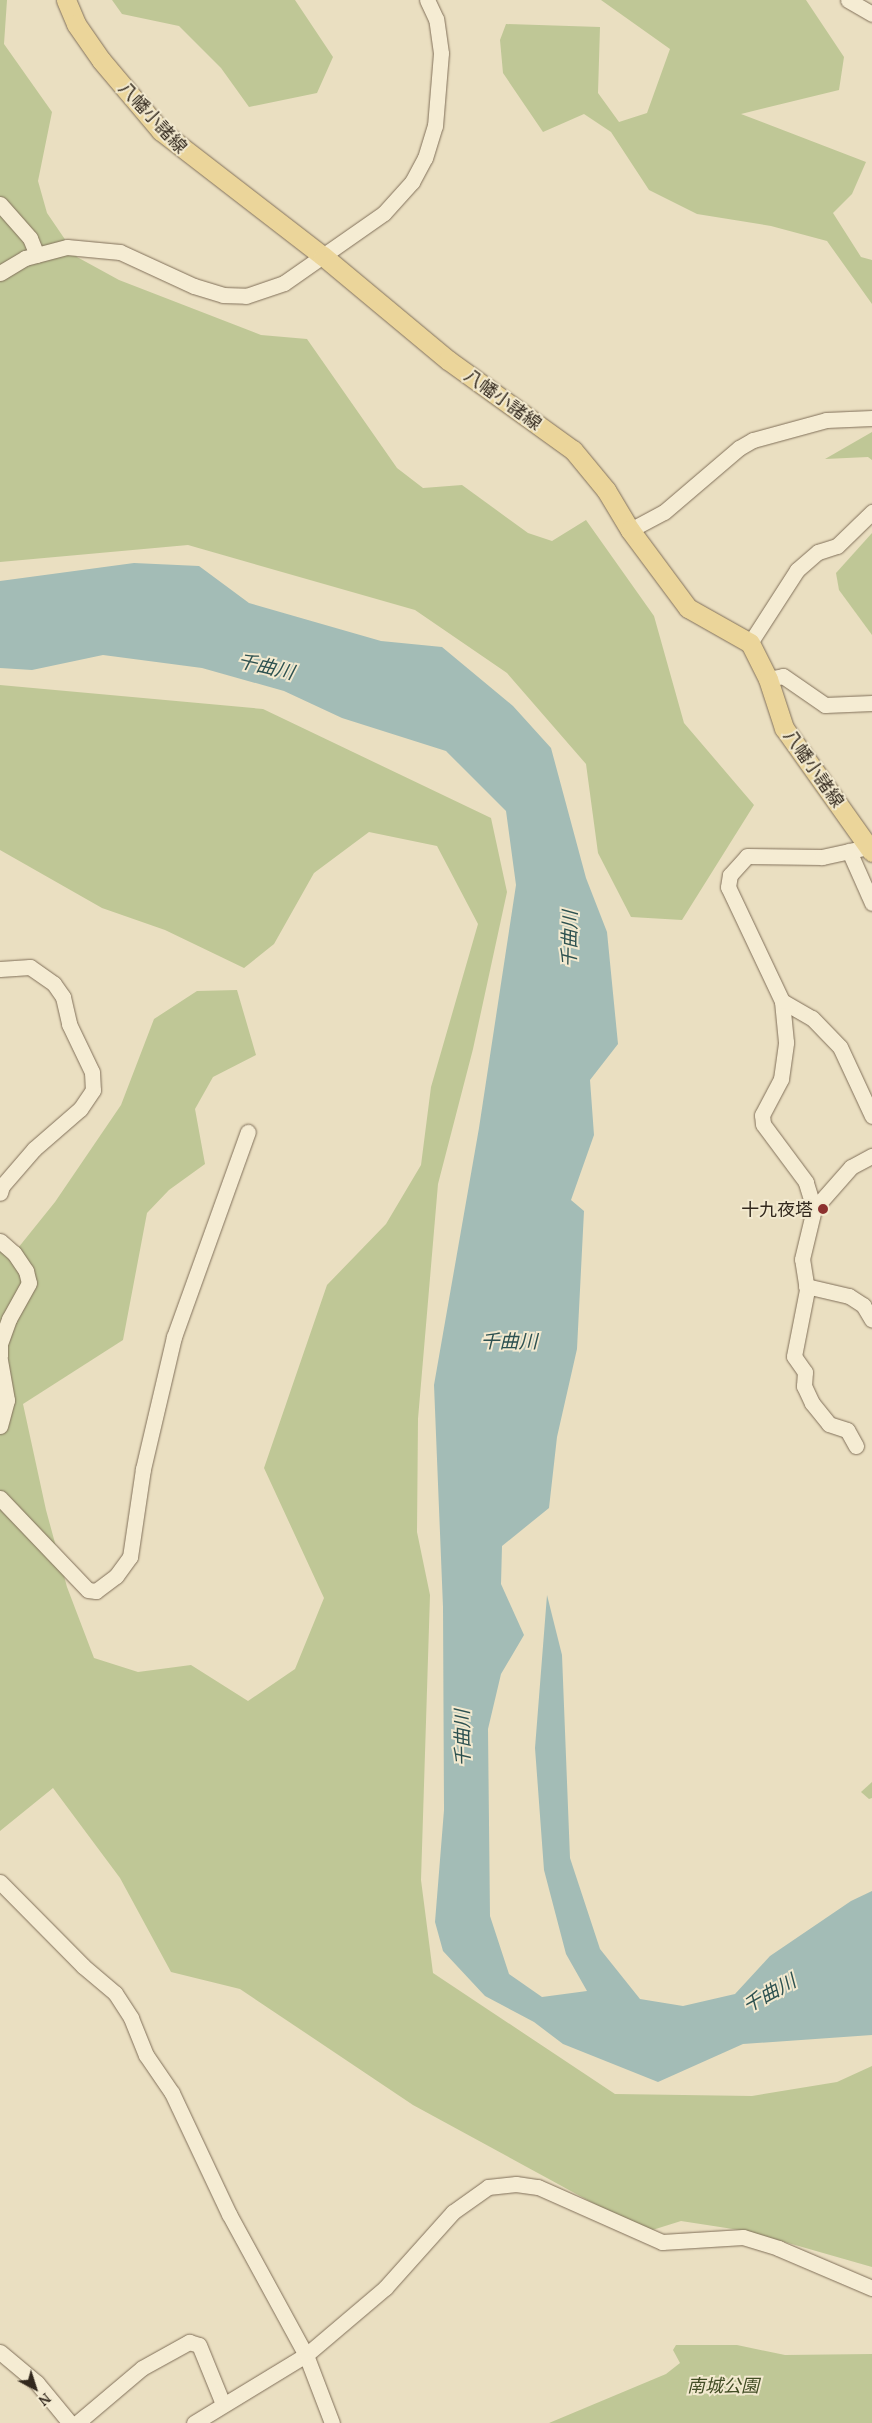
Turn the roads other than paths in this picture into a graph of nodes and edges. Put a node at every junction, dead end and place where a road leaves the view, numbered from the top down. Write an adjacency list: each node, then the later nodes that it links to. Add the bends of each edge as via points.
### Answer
1 (66, 0): 7 (main road, 八幡小諸線, via 76,24 101,60 161,131)
2 (427, 0): 7 (street, via 436,19 441,53 435,126 424,158 412,182 384,213)
3 (848, 0): 4 (street)
4 (872, 14)
5 (0, 204): 6 (street, via 30,238)
6 (37, 254): 7 (street, via 67,247 104,249 136,257 194,286 223,295 246,296 284,283); 8 (street)
7 (323, 256): 11 (main road, 八幡小諸線, via 448,360 573,450 606,490)
8 (4, 270)
9 (872, 418): 11 (street, via 826,420 753,440 739,448 664,512)
10 (872, 512): 12 (street, via 837,546 818,552 796,570)
11 (630, 530): 12 (main road, 八幡小諸線, via 688,608)
12 (750, 643): 13 (main road, 八幡小諸線)
13 (768, 679): 14 (street, via 783,676 825,705); 15 (main road, 八幡小諸線, via 784,728)
14 (872, 703)
15 (870, 850): 16 (street)
16 (849, 851): 17 (street); 19 (street, via 822,857 756,854 747,856 730,875 728,887)
17 (872, 903)
18 (0, 969): 23 (street, via 30,967 54,984 64,997 69,1024 92,1072 93,1090 80,1109 34,1149 2,1186)
19 (782, 1000): 20 (street, via 812,1018 840,1047); 24 (street, via 786,1042 781,1079 762,1115 763,1124 806,1182)
20 (872, 1116)
21 (248, 1132): 31 (street, via 174,1337 143,1469 130,1557 96,1591 88,1590)
22 (872, 1156): 24 (street, via 851,1167)
23 (0, 1193)
24 (814, 1209): 26 (street, via 802,1259)
25 (0, 1241): 28 (street, via 14,1253 26,1271 29,1283 9,1319 0,1344)
26 (806, 1286): 27 (street, via 849,1296 863,1306); 30 (street, via 794,1356 805,1372 804,1386 812,1403 829,1424 847,1430)
27 (872, 1320)
28 (0, 1358): 29 (street, via 7,1400)
29 (0, 1426)
30 (856, 1446)
31 (0, 1498)
32 (0, 1882): 35 (street, via 83,1966 115,1993 131,2018 146,2055 172,2093 229,2214)
33 (872, 2288): 35 (street, via 778,2248 743,2237 662,2242 538,2187 516,2184 488,2187 453,2212 385,2288)
34 (0, 2352): 37 (street, via 37,2383)
35 (306, 2355): 36 (street); 40 (street)
36 (224, 2404): 38 (street, via 199,2345 189,2342 142,2368); 39 (street)
37 (70, 2423)
38 (77, 2423)
39 (194, 2423)
40 (332, 2423)

